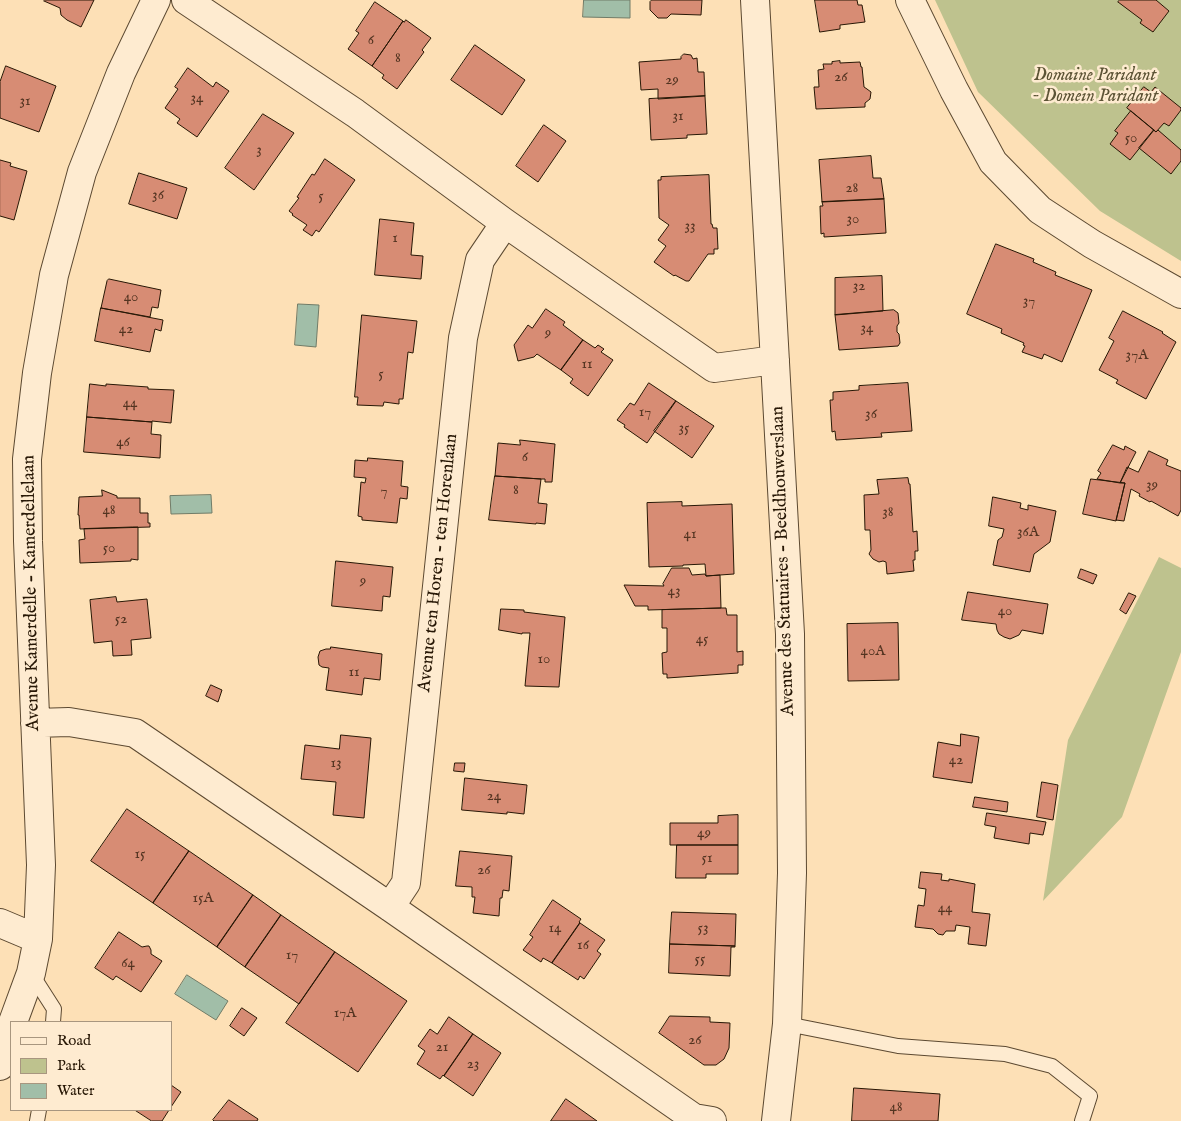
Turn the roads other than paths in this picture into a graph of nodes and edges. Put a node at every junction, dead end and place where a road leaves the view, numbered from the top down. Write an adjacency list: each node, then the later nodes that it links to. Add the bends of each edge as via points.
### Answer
1 (156, 0): 8 (street, Avenue Kamerdelle - Kamerdellelaan, via 121,73 82,172 54,275 37,373 27,459)
2 (186, 0): 5 (street, via 355,113)
3 (754, 0): 7 (street, Avenue des Statuaires - Beeldhouwerslaan)
4 (910, 0): 6 (street, via 993,162 1040,210 1092,244)
5 (505, 223): 7 (street, via 714,368); 9 (street, Avenue ten Horen - ten Horenlaan, via 480,260 462,338 406,883)
6 (1181, 294)
7 (775, 360): 15 (street, Avenue des Statuaires - Beeldhouwerslaan, via 790,634 792,873)
8 (36, 723): 9 (street, via 69,722 135,734); 11 (street, Avenue Kamerdelle - Kamerdellelaan, via 41,864)
9 (390, 907): 18 (street, via 694,1118)
10 (0, 923): 11 (street)
11 (38, 939): 12 (street, Avenue Kamerdelle - Kamerdellelaan)
12 (31, 974): 13 (street, Avenue Kamerdelle - Kamerdellelaan); 14 (lane, via 54,1009)
13 (14, 1021)
14 (53, 1021)
15 (787, 1024): 19 (street, Avenue des Statuaires - Beeldhouwerslaan); 20 (lane, via 898,1046 1005,1054 1052,1066 1090,1096)
16 (10, 1033): 17 (street)
17 (0, 1066)
18 (712, 1121)
19 (776, 1121)
20 (1082, 1121)

